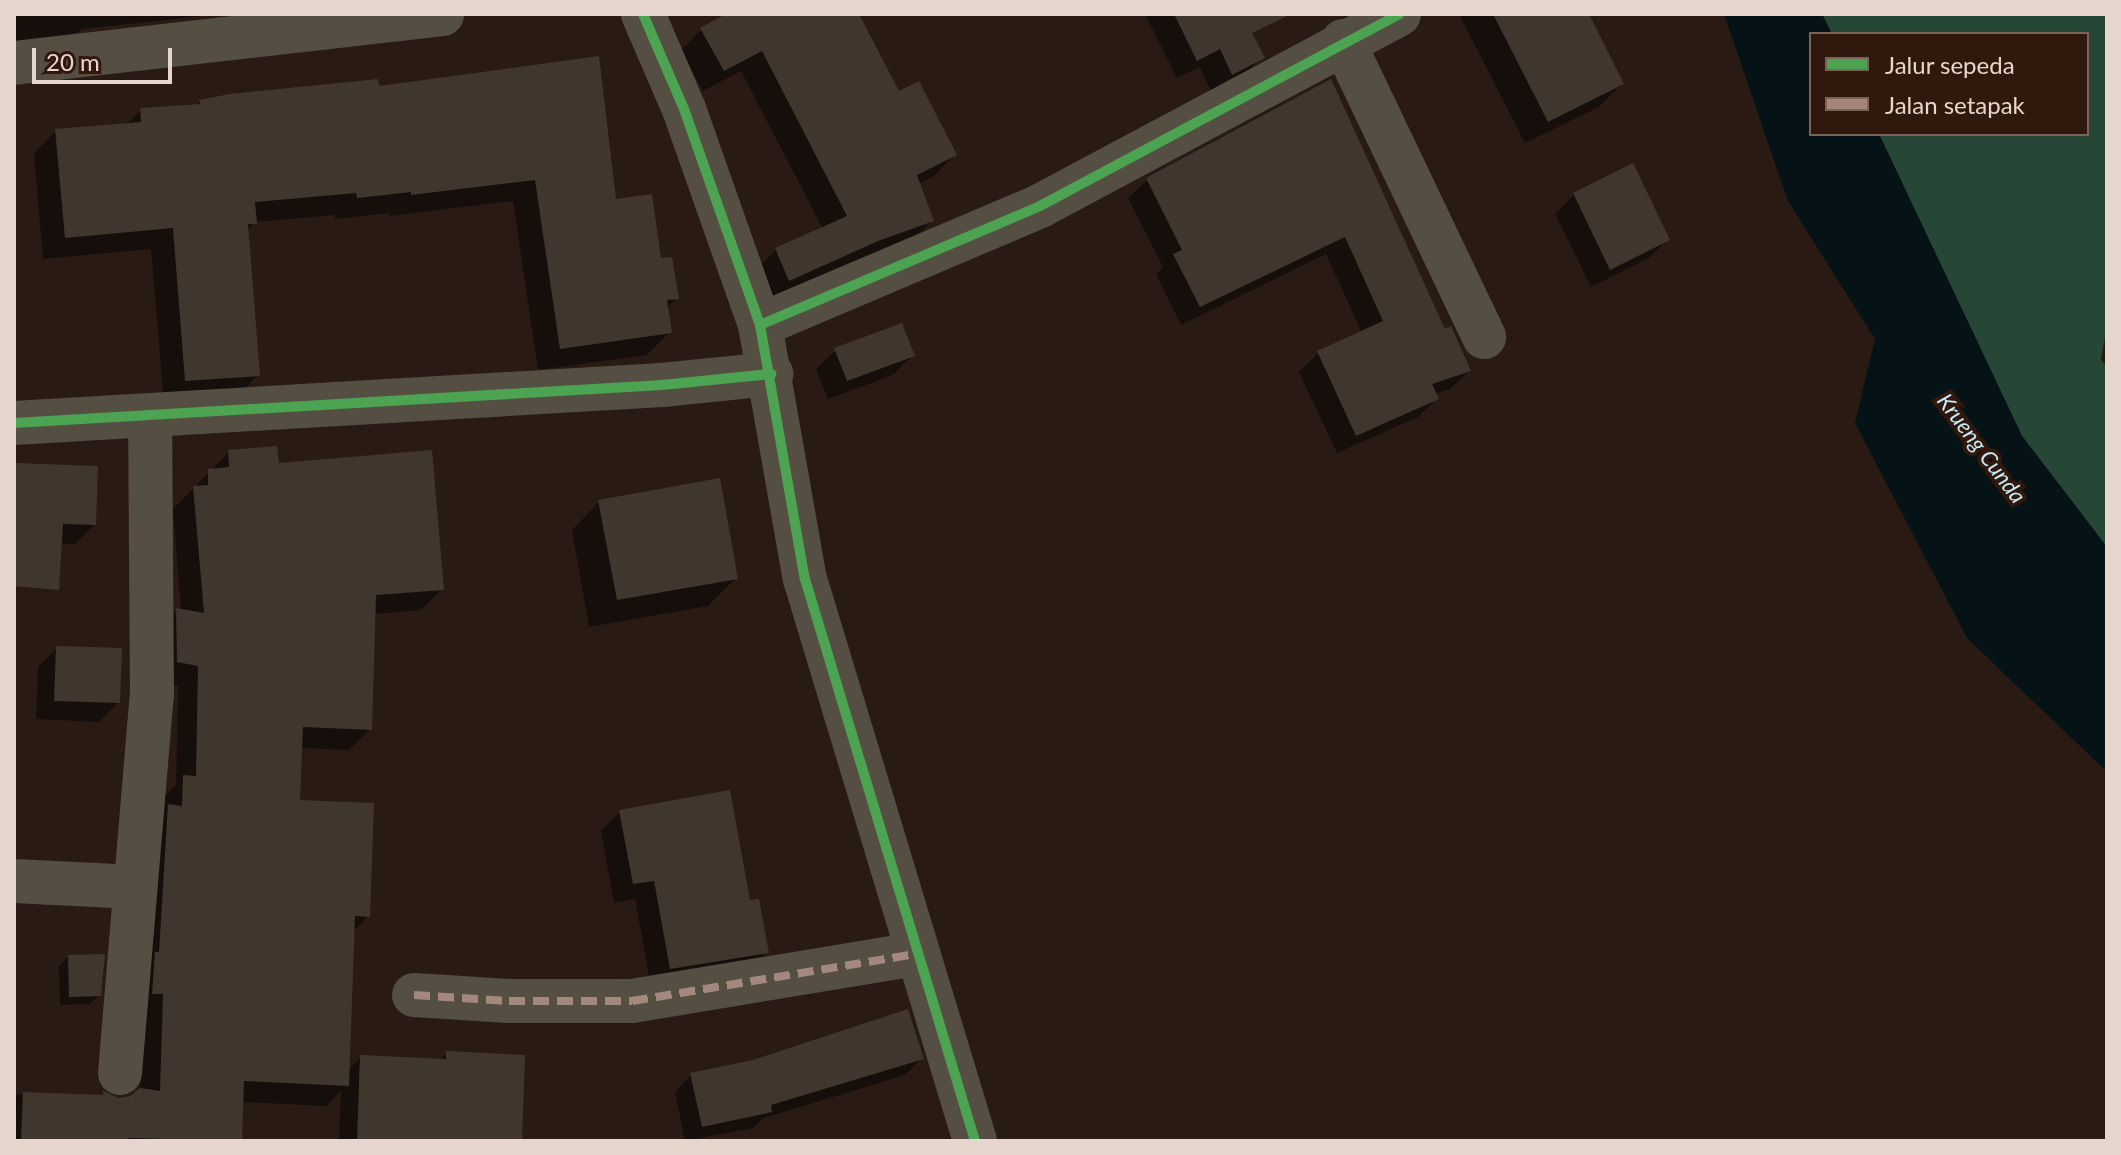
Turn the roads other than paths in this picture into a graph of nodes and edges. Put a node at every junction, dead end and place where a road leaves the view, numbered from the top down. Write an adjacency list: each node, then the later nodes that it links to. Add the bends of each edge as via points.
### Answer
1 (442, 14): 5 (street)
2 (643, 14): 6 (street, via 684,109)
3 (1399, 14): 4 (street)
4 (1343, 41): 6 (street, via 1040,206); 7 (street)
5 (14, 63)
6 (760, 325): 8 (street)
7 (1484, 337)
8 (771, 374): 9 (street); 13 (street, via 805,579)
9 (150, 416): 10 (street); 12 (street, via 152,695)
10 (14, 423)
11 (14, 881): 12 (street)
12 (135, 887): 15 (street)
13 (917, 954): 14 (street, via 632,1001); 16 (street)
14 (414, 995)
15 (120, 1073)
16 (975, 1141)

